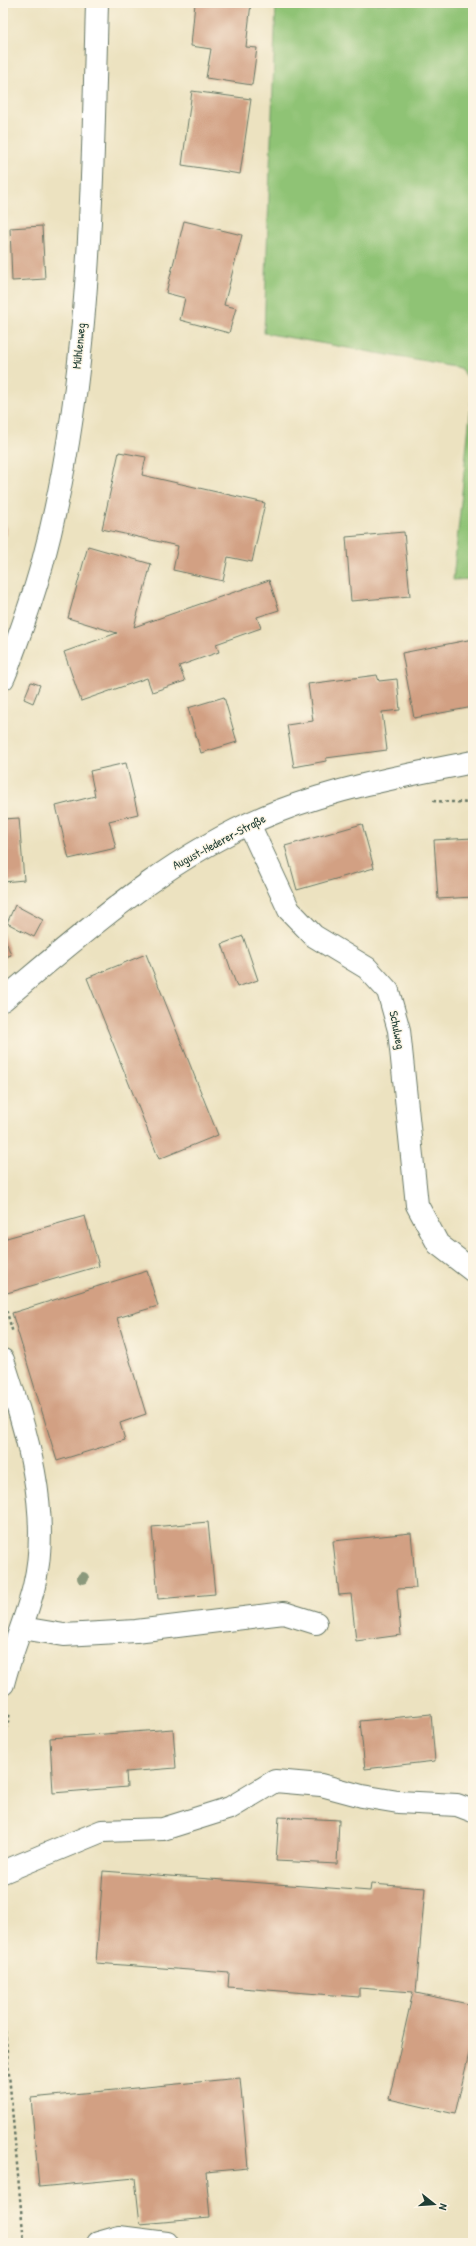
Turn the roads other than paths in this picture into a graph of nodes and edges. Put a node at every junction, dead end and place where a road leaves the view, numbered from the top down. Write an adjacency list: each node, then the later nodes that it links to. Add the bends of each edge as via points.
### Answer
1 (97, 3): 2 (street, Mühlenweg, via 86,274 71,435 55,514 31,603)
2 (3, 679)
3 (473, 762): 4 (street, August-Hederer-Straße, via 403,775 327,794)
4 (249, 824): 5 (street, August-Hederer-Straße, via 191,854 152,879 100,917); 6 (street, Schulweg, via 289,910 314,936 367,968 388,991 399,1030 417,1205 438,1244)
5 (3, 1000)
6 (473, 1271)
7 (3, 1360): 9 (street, via 20,1413 38,1494 40,1542 34,1585)
8 (316, 1623): 9 (street, via 284,1613 136,1631 64,1635)
9 (22, 1628): 10 (street)
10 (6, 1661): 11 (street)
11 (3, 1684)
12 (473, 1812): 13 (street, via 457,1805 398,1802 321,1785 274,1781 230,1808 163,1829 102,1831)
13 (3, 1872)
14 (98, 2243): 15 (street, via 119,2238)
15 (167, 2243)

